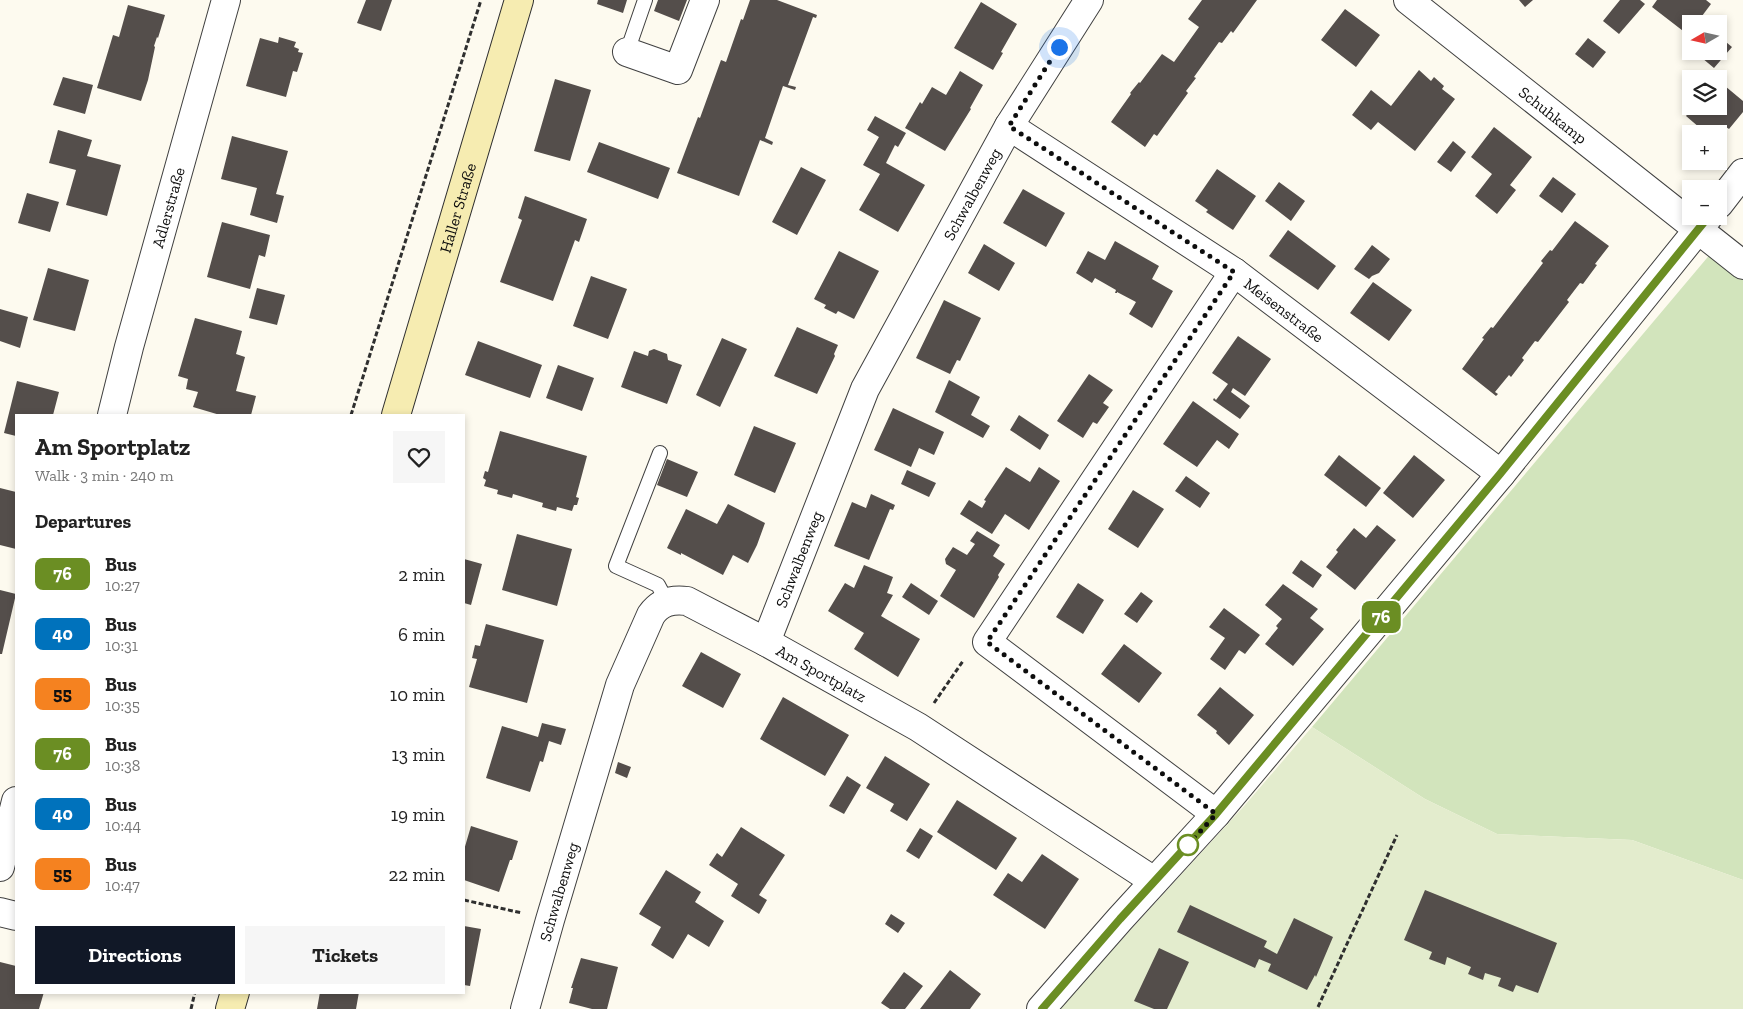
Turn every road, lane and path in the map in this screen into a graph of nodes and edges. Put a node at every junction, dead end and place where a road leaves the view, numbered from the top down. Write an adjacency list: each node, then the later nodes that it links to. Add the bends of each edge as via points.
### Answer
1 (226, 0): 17 (street, Adlerstraße)
2 (482, 0): 18 (path)
3 (519, 0): 19 (main road, Haller Straße)
4 (645, 0): 8 (lane)
5 (705, 0): 8 (street, via 678,70)
6 (1089, 0): 9 (street, Schwalbenweg)
7 (1408, 0): 12 (street, Schuhkamp)
8 (627, 52)
9 (1009, 126): 16 (street, Meisenstraße); 23 (street, Schwalbenweg, via 865,389)
10 (1743, 173): 11 (street)
11 (1727, 194)
12 (1682, 206)
13 (1702, 225): 21 (street)
14 (1706, 225): 15 (street, Schuhkamp)
15 (1743, 265)
16 (1234, 272): 21 (street, Meisenstraße); 24 (street)
17 (112, 414)
18 (351, 414)
19 (396, 414)
20 (660, 453): 22 (lane, via 616,566 658,585)
21 (1500, 474): 27 (street)
22 (667, 602): 23 (street, via 687,602); 34 (street, Schwalbenweg, via 657,606 651,615 620,685)
23 (766, 642): 25 (street, Am Sportplatz)
24 (987, 642): 25 (path, via 975,644); 27 (street)
25 (918, 727): 30 (street, Am Sportplatz)
26 (15, 805): 29 (street)
27 (1216, 814): 30 (street)
28 (1397, 835): 37 (path)
29 (0, 867)
30 (1154, 881): 41 (street)
31 (465, 900): 34 (path)
32 (0, 912): 33 (street)
33 (15, 916)
34 (550, 920): 40 (street, Schwalbenweg)
35 (195, 994): 38 (path)
36 (234, 994): 39 (main road)
37 (1318, 1008)
38 (191, 1009)
39 (230, 1009)
40 (525, 1009)
41 (1042, 1009)

